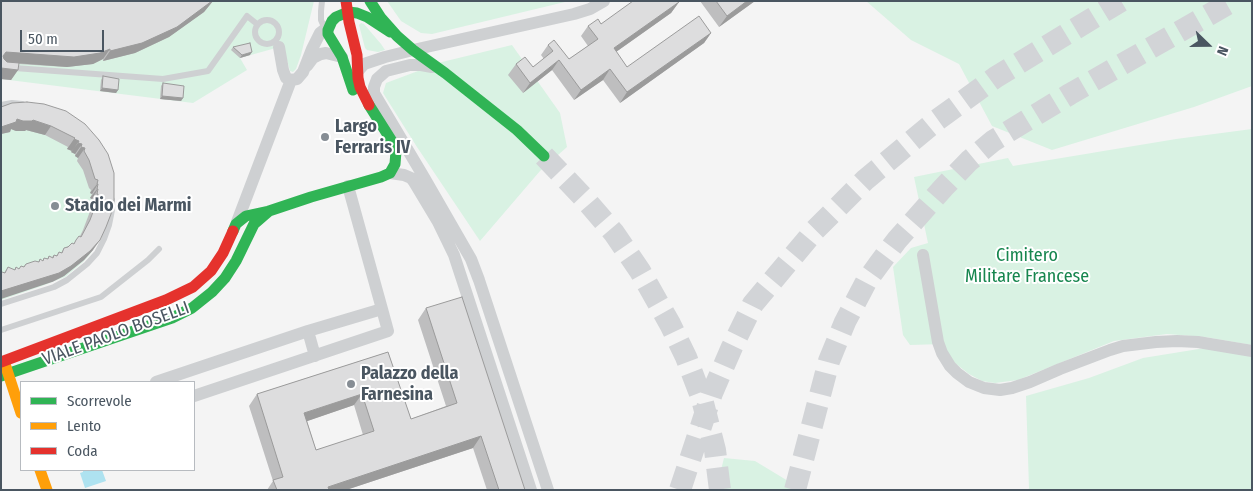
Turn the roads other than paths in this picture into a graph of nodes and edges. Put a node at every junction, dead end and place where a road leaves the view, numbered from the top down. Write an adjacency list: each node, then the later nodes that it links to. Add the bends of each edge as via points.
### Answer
1 (322, 1): 6 (lane, via 320,15)
2 (370, 1): 7 (main road)
3 (604, 1): 9 (street, via 574,14)
4 (347, 7): 6 (main road); 7 (main road); 13 (main road)
5 (257, 24): 8 (lane, via 256,39 263,44); 8 (lane, via 268,20 276,24 279,31); 11 (lane, via 247,16 208,71 163,80)
6 (327, 30): 10 (main road); 12 (street, via 316,39)
7 (397, 36): 9 (main road)
8 (277, 45): 15 (street, via 285,76)
9 (413, 50): 13 (street, via 368,62); 14 (main road)
10 (342, 57): 12 (street, via 326,53 318,55); 18 (main road, via 357,100)
11 (1, 67)
12 (304, 70): 15 (street, via 298,78)
13 (358, 71): 20 (main road, via 366,100 396,148 395,164)
14 (445, 73): 19 (main road, via 517,130); 27 (street, via 418,65 389,70 377,79 374,91 466,249)
15 (291, 80): 24 (street, VIALE PAOLO BOSELLI)
16 (1, 105): 17 (lane, via 19,103)
17 (32, 106)
18 (384, 151)
19 (544, 156)
20 (386, 169): 21 (main road, via 381,177); 32 (street, via 410,178 438,222 457,262)
21 (348, 186): 23 (main road); 29 (street)
22 (112, 194): 28 (lane, via 109,225 87,264 54,287)
23 (269, 211): 24 (main road, via 250,215); 36 (main road, VIALE PAOLO BOSELLI, via 254,224 225,278 192,308 172,318)
24 (236, 224): 35 (main road, VIALE PAOLO BOSELLI, via 217,263 193,287)
25 (159, 249): 30 (lane, via 101,297)
26 (923, 255): 33 (street, via 942,353 958,373 984,388 1012,388 1123,346 1177,341)
27 (479, 280): 32 (street); 43 (street)
28 (1, 304)
29 (382, 309): 31 (street); 34 (street, via 388,331)
30 (1, 330)
31 (308, 332): 34 (street); 37 (street)
32 (481, 336): 42 (street)
33 (1252, 352)
34 (315, 356): 38 (street)
35 (3, 362): 36 (main road)
36 (5, 375): 39 (main road)
37 (159, 381)
38 (195, 396)
39 (20, 411)
40 (40, 471): 41 (main road)
41 (47, 490)
42 (531, 490)
43 (548, 490)

